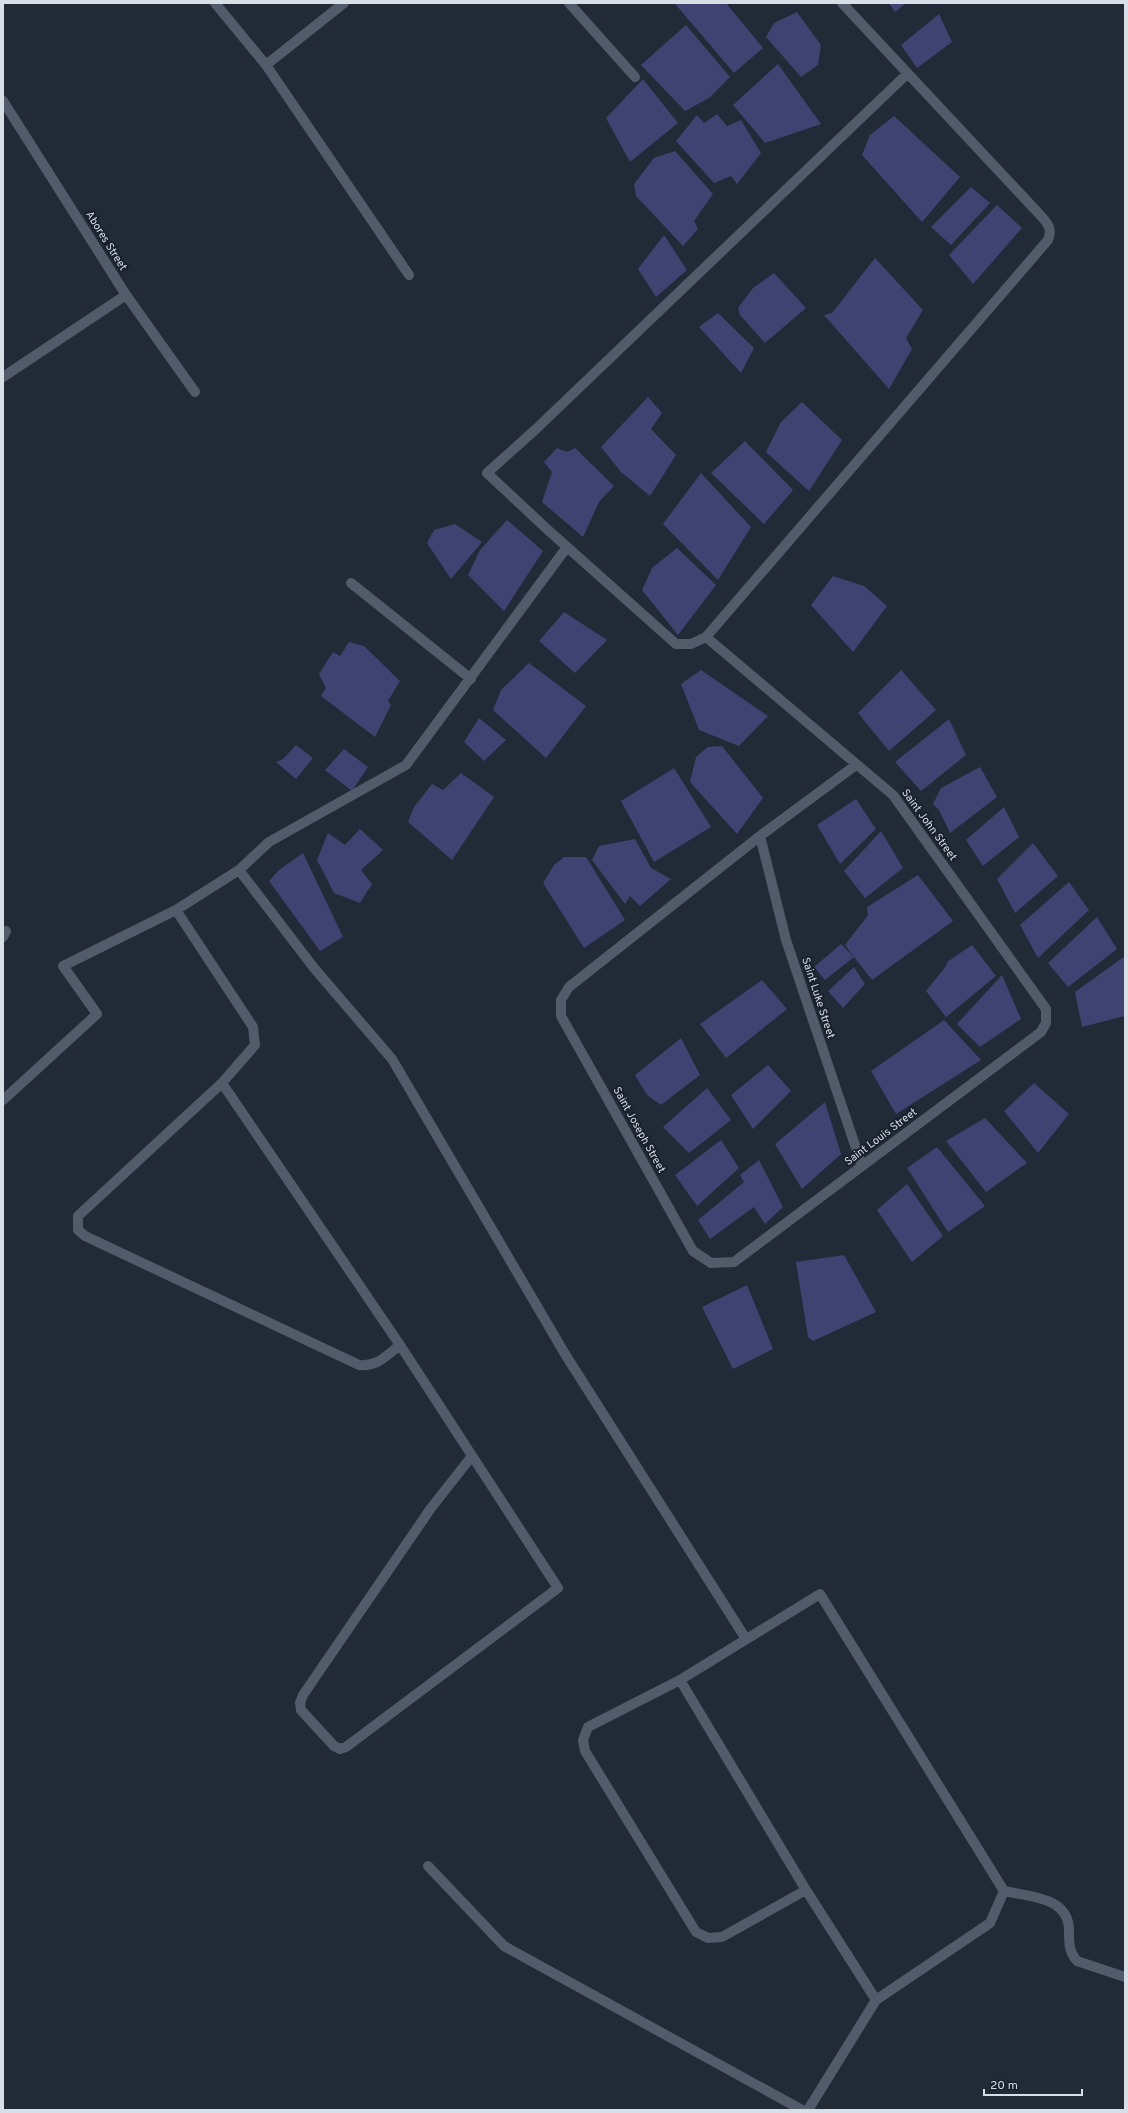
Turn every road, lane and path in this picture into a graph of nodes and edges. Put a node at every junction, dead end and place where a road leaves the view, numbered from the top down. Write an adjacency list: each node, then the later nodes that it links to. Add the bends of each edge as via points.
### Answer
1 (215, 3): 5 (street)
2 (344, 3): 5 (street)
3 (569, 3): 7 (street)
4 (842, 3): 6 (street)
5 (266, 65): 9 (street)
6 (907, 74): 13 (street, via 487,473); 15 (street, via 1042,217 1049,225 1050,234 1043,246)
7 (635, 77)
8 (3, 100): 10 (street, Abores Street)
9 (409, 274)
10 (126, 295): 11 (street); 12 (street, Abores Street)
11 (3, 376)
12 (195, 392)
13 (567, 547): 15 (street, via 676,644 691,644); 16 (street)
14 (351, 583): 16 (street)
15 (706, 637): 17 (street, Saint John Street)
16 (471, 679): 19 (street, via 406,765 269,842)
17 (856, 765): 18 (street); 21 (street, Saint John Street, via 893,795)
18 (760, 836): 24 (street, Saint Luke Street, via 786,940); 25 (street, Saint Joseph Street, via 569,987 561,1000 562,1016 693,1251)
19 (238, 870): 20 (street); 28 (street, via 314,968 392,1059 565,1354)
20 (176, 910): 22 (street, via 253,1027 255,1044); 23 (street, via 63,966 96,1014)
21 (1046, 1009): 24 (street, Saint Louis Street, via 1046,1023 1041,1032)
22 (222, 1083): 26 (street); 26 (street, via 78,1216 78,1230 85,1236 359,1365 370,1366 381,1361)
23 (4, 1098)
24 (862, 1166): 25 (street, Saint Louis Street, via 734,1262)
25 (711, 1263)
26 (400, 1344): 27 (street)
27 (472, 1456): 27 (street, via 558,1588 340,1749 334,1746 301,1710 303,1695 431,1508)
28 (746, 1639): 29 (street); 32 (street, via 820,1594)
29 (680, 1680): 31 (street); 31 (street, via 588,1727 583,1740 585,1751 696,1932 708,1938 722,1937)
30 (428, 1866): 35 (street, via 504,1946)
31 (806, 1890): 34 (street)
32 (1004, 1891): 33 (street, via 1044,1899 1061,1908 1066,1913 1069,1925 1069,1947 1077,1961); 34 (street, via 990,1923)
33 (1125, 1978)
34 (876, 2000): 36 (street)
35 (802, 2110)
36 (808, 2110)

